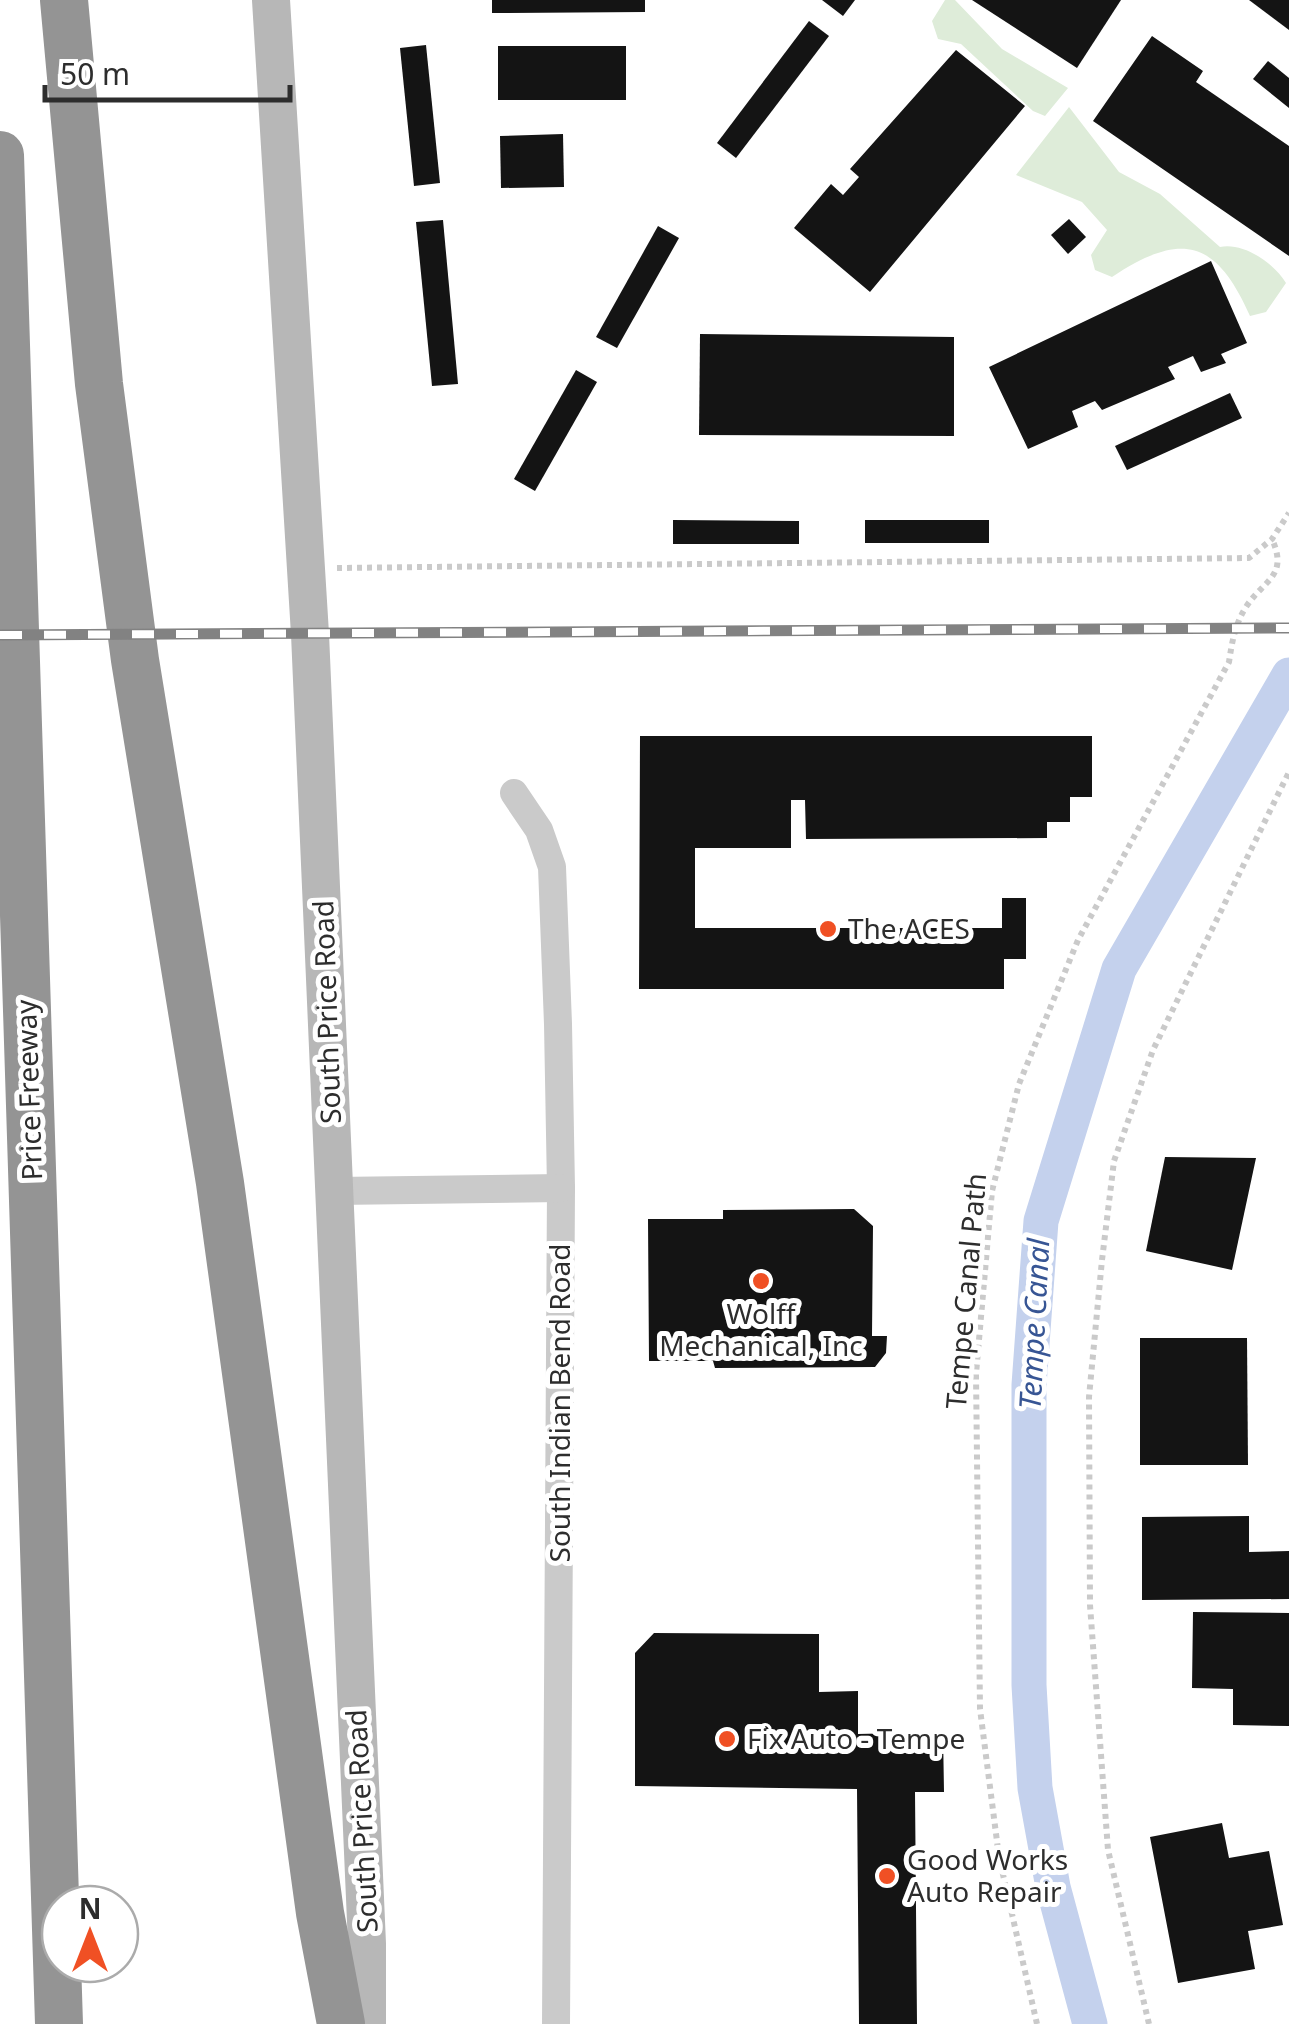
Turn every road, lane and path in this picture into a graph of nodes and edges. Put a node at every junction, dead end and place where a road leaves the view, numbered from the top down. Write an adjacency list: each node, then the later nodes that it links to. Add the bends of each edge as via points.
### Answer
1 (64, 0): 12 (highway, via 99,384 135,660 220,1183)
2 (271, 0): 6 (main road, South Price Road)
3 (0, 155): 11 (highway, Price Freeway)
4 (1289, 513): 5 (path, Tempe Canal Path)
5 (1272, 539): 6 (path, via 1259,553 1240,558); 15 (path, Tempe Canal Path, via 1280,566 1244,610 1229,662 1078,940 1019,1084 992,1191 976,1374 980,1708 999,1857)
6 (307, 568): 10 (main road, South Price Road)
7 (1289, 772): 16 (path, via 1153,1050 1114,1161 1102,1260 1089,1397 1090,1605 1108,1850)
8 (514, 793): 9 (street, South Indian Bend Road, via 539,830 552,867)
9 (562, 1188): 10 (street); 14 (street, South Indian Bend Road)
10 (334, 1192): 13 (main road, South Price Road)
11 (59, 2024)
12 (341, 2024)
13 (367, 2024)
14 (556, 2024)
15 (1037, 2024)
16 (1149, 2024)

